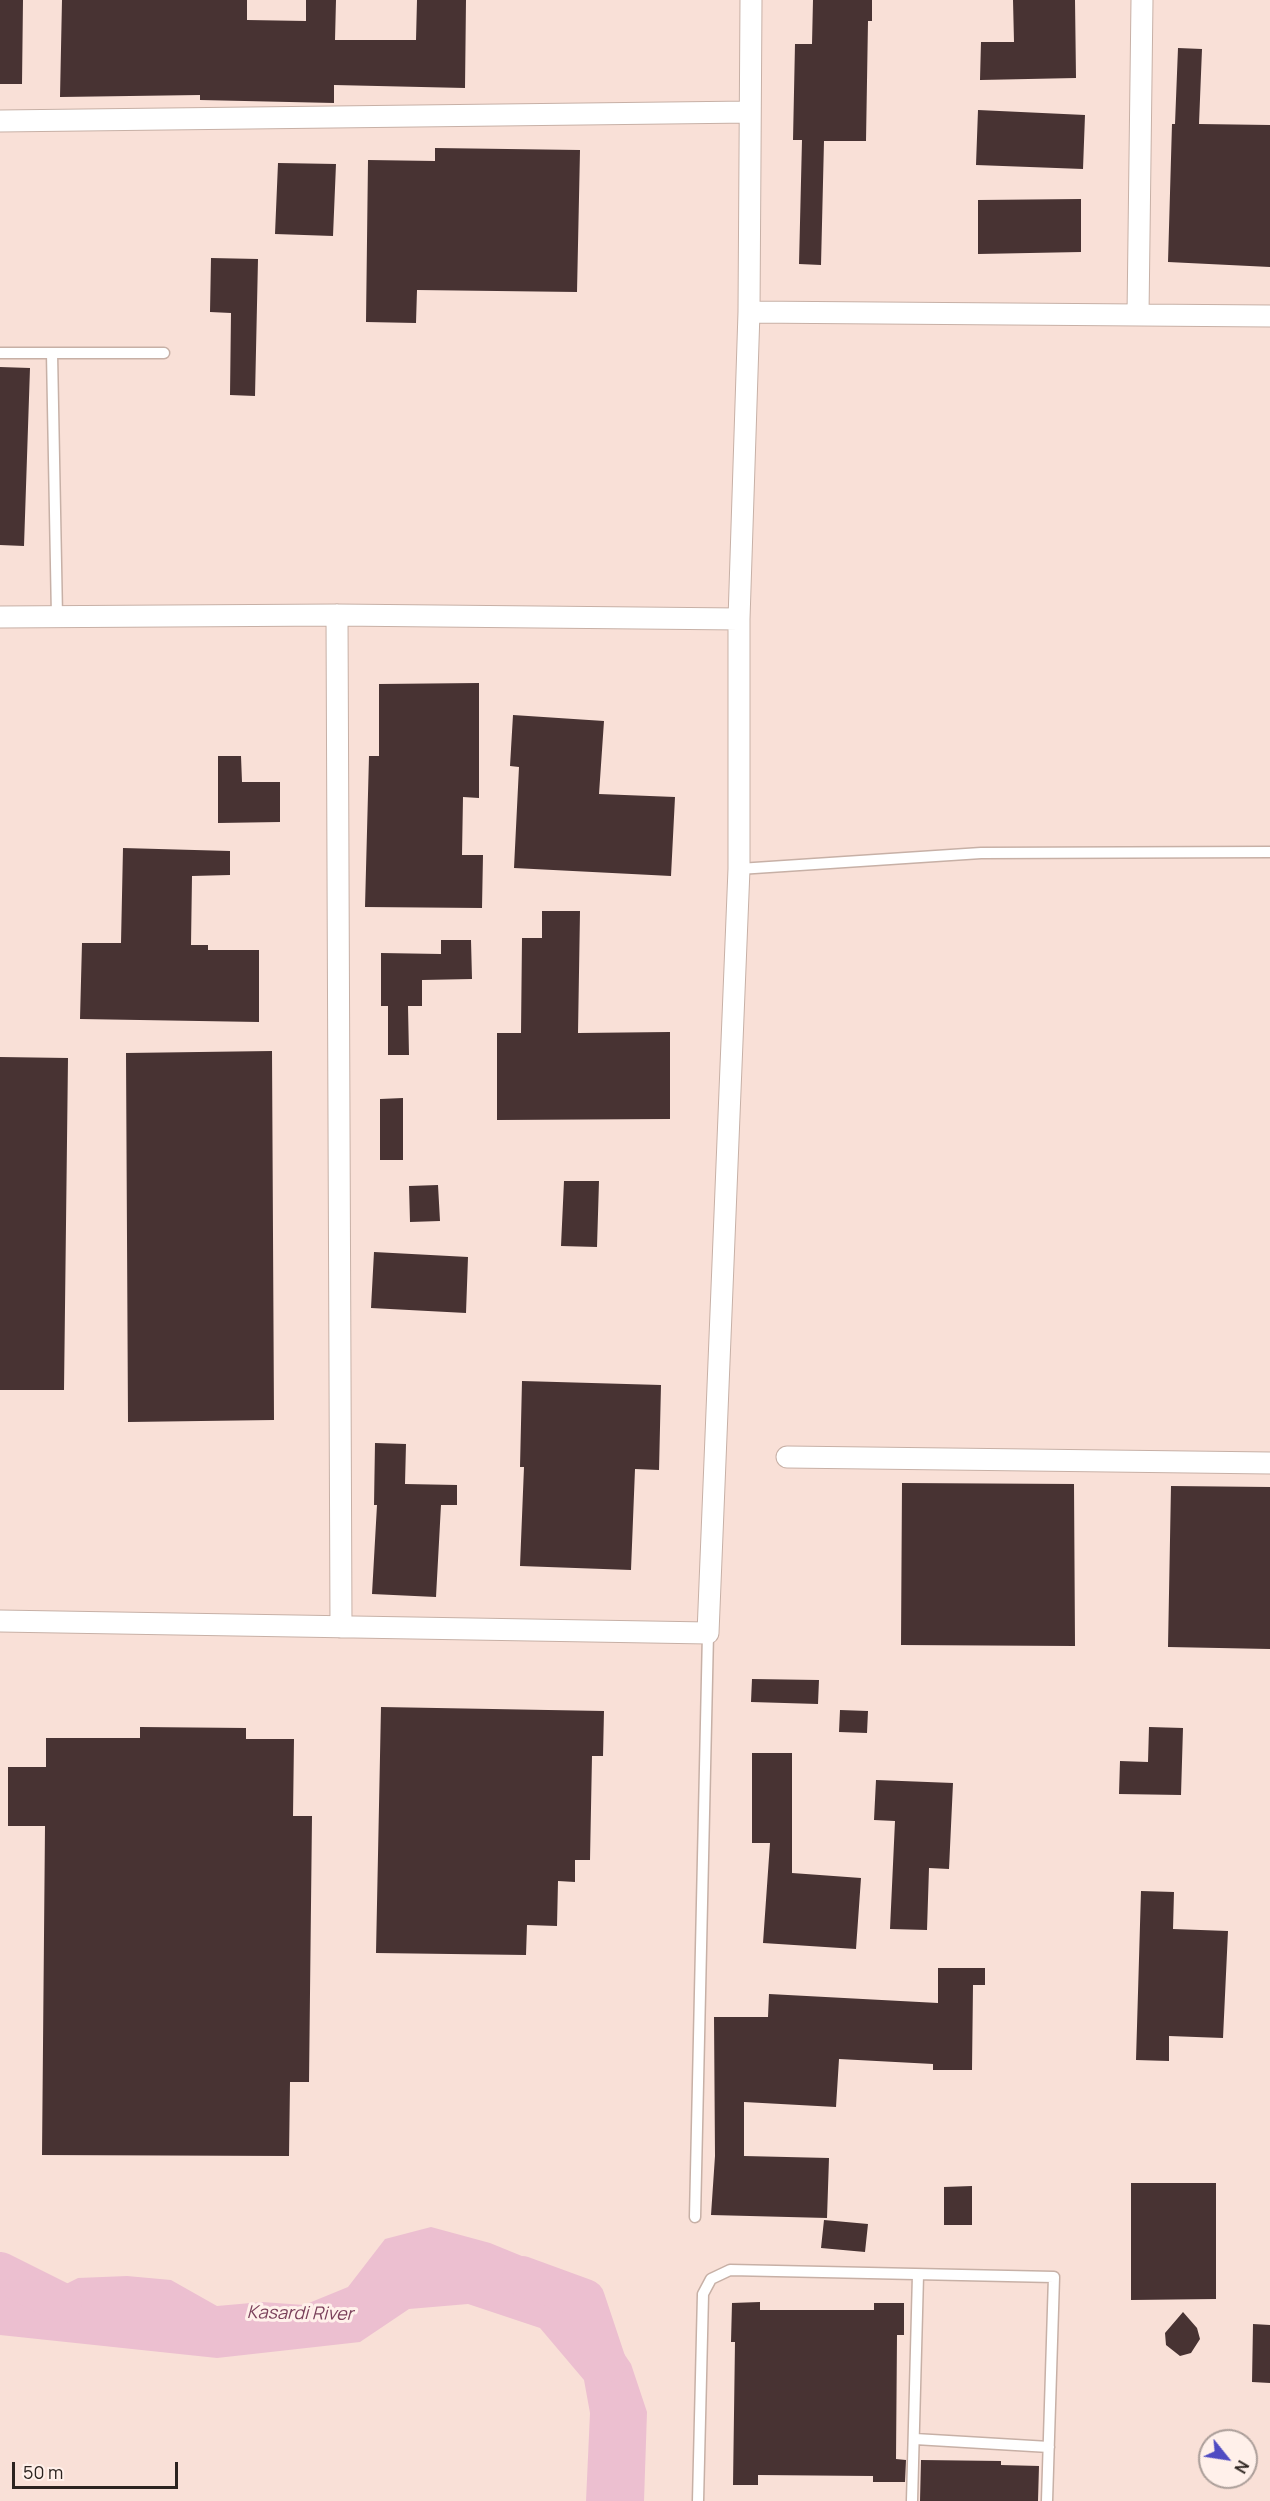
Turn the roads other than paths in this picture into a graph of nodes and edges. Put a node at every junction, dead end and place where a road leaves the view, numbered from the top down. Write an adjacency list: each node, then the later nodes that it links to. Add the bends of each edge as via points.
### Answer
1 (751, 0): 3 (street)
2 (1142, 0): 6 (street)
3 (750, 112): 4 (street); 5 (street)
4 (0, 121)
5 (749, 312): 6 (street); 14 (street)
6 (1138, 315): 7 (street)
7 (1270, 316)
8 (0, 353): 9 (lane)
9 (52, 353): 10 (lane); 13 (lane)
10 (164, 353)
11 (337, 615): 13 (street); 14 (street); 20 (street)
12 (0, 617): 13 (street)
13 (57, 617)
14 (739, 619): 16 (street)
15 (1270, 852): 16 (lane, via 981,853)
16 (739, 869): 21 (street)
17 (787, 1457): 18 (street)
18 (1270, 1463)
19 (0, 1621): 20 (street)
20 (341, 1627): 21 (street)
21 (708, 1633): 22 (lane)
22 (695, 2217)
23 (918, 2275): 24 (lane); 25 (lane, via 1054,2277); 26 (lane, via 730,2270 711,2279 703,2294)
24 (915, 2439): 25 (lane); 27 (lane)
25 (1049, 2447): 28 (lane)
26 (698, 2501)
27 (912, 2501)
28 (1047, 2501)

